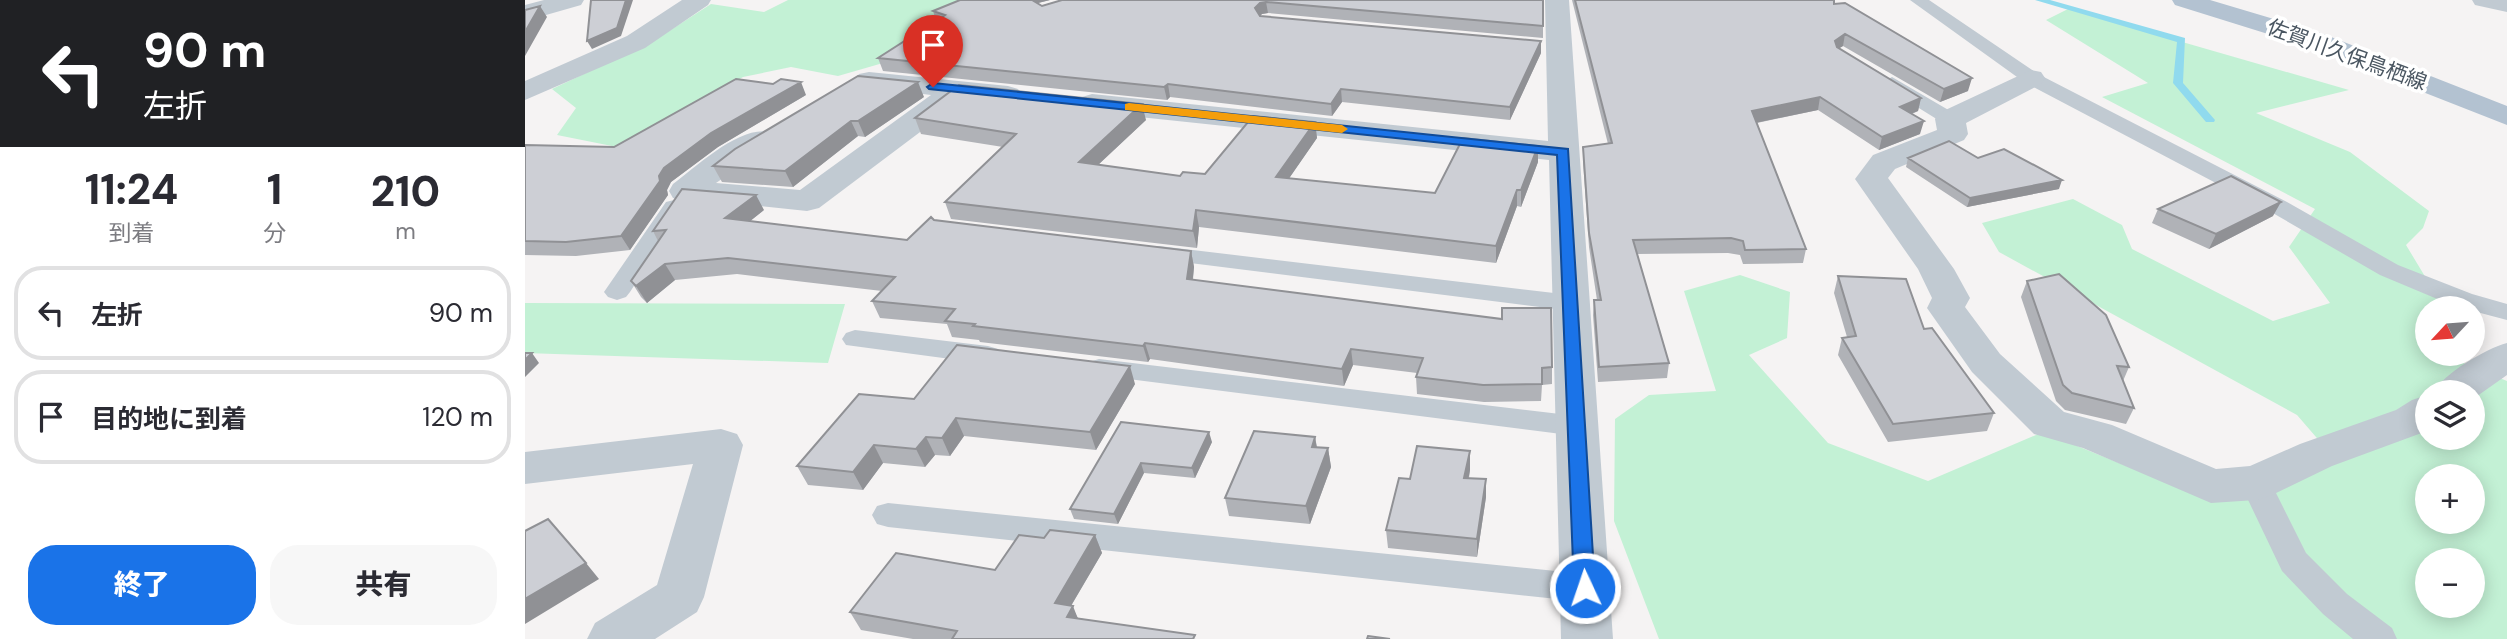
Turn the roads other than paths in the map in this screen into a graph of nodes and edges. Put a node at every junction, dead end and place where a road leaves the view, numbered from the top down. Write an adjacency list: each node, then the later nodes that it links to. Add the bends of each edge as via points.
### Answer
1 (572, 0): 8 (street)
2 (699, 0): 13 (street, via 636,42)
3 (1557, 0): 17 (street, via 1553,46)
4 (1918, 0): 10 (lane)
5 (2184, 0): 14 (main road, 佐賀川久保鳥栖線, via 2312,39)
6 (2484, 0): 7 (street)
7 (2507, 5)
8 (525, 13)
9 (1879, 75): 15 (lane)
10 (2031, 78): 15 (street); 22 (lane, via 2279,206 2389,270)
11 (848, 86): 12 (street, via 859,79)
12 (958, 89): 17 (street); 18 (street, via 807,201)
13 (525, 91)
14 (2507, 116)
15 (1950, 119): 31 (street, via 1954,134 1884,162 1871,179 1942,275 1951,298 1946,308 1986,363 2049,423 2097,436 2211,486)
16 (778, 128): 18 (street)
17 (1563, 152): 21 (street)
18 (684, 191): 20 (lane)
19 (1129, 250): 21 (lane)
20 (617, 292)
21 (1571, 303): 29 (street)
22 (2507, 312)
23 (855, 339): 25 (lane)
24 (2507, 356): 27 (street)
25 (1008, 357)
26 (1077, 366): 29 (lane)
27 (2471, 380)
28 (2415, 418): 31 (street)
29 (1577, 426): 33 (street)
30 (525, 468): 34 (street, via 721,445 679,597)
31 (2256, 483): 36 (lane, via 2294,562 2335,604)
32 (888, 515): 33 (lane)
33 (1585, 588): 35 (street)
34 (613, 639)
35 (1587, 639)
36 (2379, 639)

